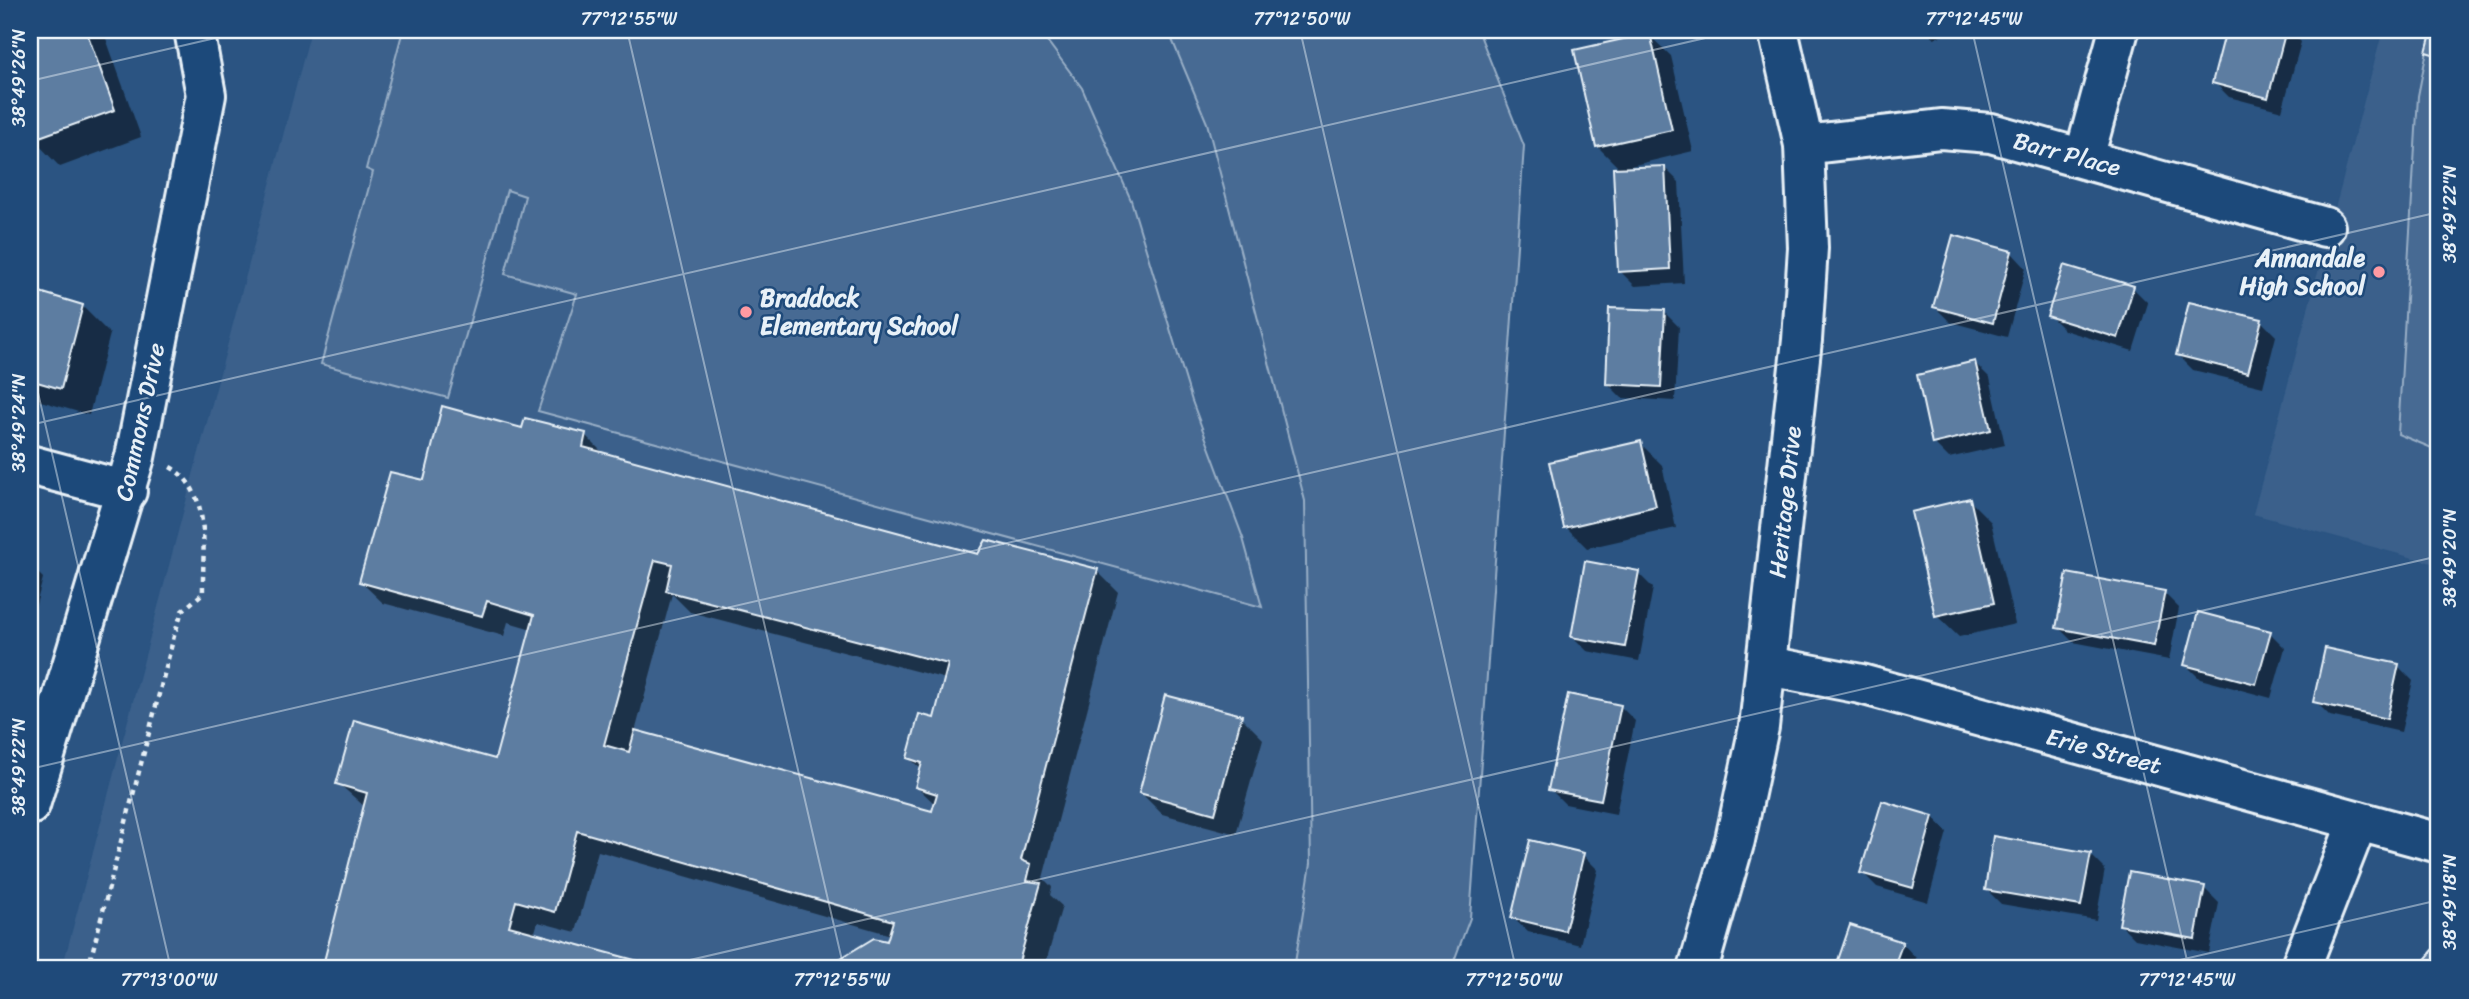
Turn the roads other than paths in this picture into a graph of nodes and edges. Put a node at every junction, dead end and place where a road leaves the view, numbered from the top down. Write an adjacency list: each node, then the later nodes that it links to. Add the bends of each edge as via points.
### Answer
1 (194, 30): 8 (street, Commons Drive, via 206,95)
2 (1779, 30): 4 (street, Heritage Drive)
3 (2119, 30): 5 (street)
4 (1804, 145): 5 (street, Barr Place, via 1941,129 1990,133); 9 (street, Heritage Drive, via 1808,248 1803,327)
5 (2084, 158): 6 (street, Barr Place)
6 (2325, 227)
7 (30, 465): 8 (street)
8 (131, 474): 10 (street, Commons Drive)
9 (1768, 666): 11 (street, Erie Street, via 1861,684); 13 (street, Heritage Drive, via 1735,840)
10 (30, 805)
11 (2358, 821): 12 (street, Erie Street); 14 (street)
12 (2439, 843)
13 (1698, 969)
14 (2300, 969)

